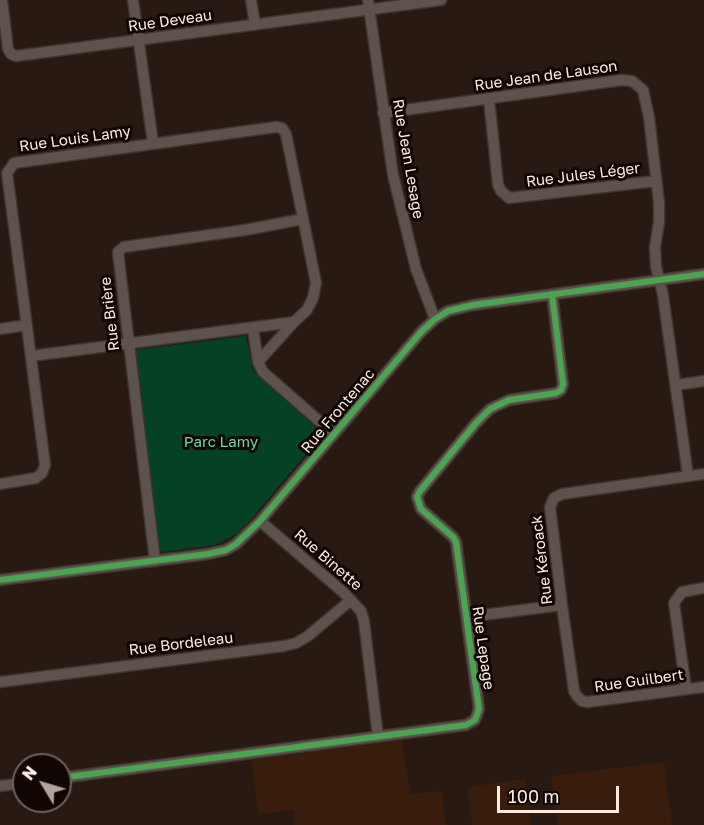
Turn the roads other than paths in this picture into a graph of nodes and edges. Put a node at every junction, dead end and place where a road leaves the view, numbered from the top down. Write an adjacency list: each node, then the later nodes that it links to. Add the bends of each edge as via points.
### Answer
1 (2, 0): 7 (street, Rue Deveau, via 8,49 16,56)
2 (134, 0): 7 (street)
3 (251, 0): 6 (street)
4 (441, 0): 5 (street, Rue Deveau)
5 (368, 5): 6 (street, Rue Deveau); 9 (street, Rue Jean Lesage)
6 (255, 25): 7 (street, Rue Deveau)
7 (139, 41): 10 (street)
8 (489, 99): 9 (street, Rue Jean de Lauson); 11 (street, Rue Jean de Lauson, via 622,80 634,82 645,95); 11 (street, Rue Jules Léger, via 498,185 509,198)
9 (383, 113): 16 (street, Rue Jean Lesage, via 410,248)
10 (153, 143): 12 (street, Rue Louis Lamy, via 282,128); 18 (street, Rue Louis Lamy, via 17,162 9,167)
11 (656, 181): 14 (street, Rue Jean de Lauson, via 660,213 655,256)
12 (303, 219): 17 (street, Rue Louis Lamy, via 316,283 310,307); 21 (street, Rue Brière, via 122,248 117,255)
13 (704, 274): 14 (street, Rue Frontenac)
14 (659, 281): 15 (street, Rue Frontenac); 25 (street, Rue Jean de Lauson)
15 (552, 294): 16 (street, Rue Frontenac, via 464,306); 36 (street, Rue Lepage, via 561,390 509,400 490,410 417,497 422,509 456,542)
16 (435, 319): 26 (street, Rue Frontenac)
17 (294, 322): 19 (street); 23 (street, Rue Louis Lamy)
18 (27, 325): 20 (street); 22 (street, Rue Louis Lamy)
19 (253, 328): 21 (street); 23 (street)
20 (0, 329)
21 (128, 343): 22 (street); 31 (street, Rue Brière)
22 (31, 356): 29 (street, Rue Louis Lamy, via 45,467 34,479)
23 (258, 362): 26 (street, via 266,375)
24 (704, 381): 25 (street)
25 (676, 385): 28 (street, Rue Jean de Lauson)
26 (334, 434): 30 (street, Rue Frontenac)
27 (704, 474): 28 (street, Rue Kéroack)
28 (688, 476): 35 (street, Rue Kéroack, via 554,498 550,507)
29 (0, 484)
30 (260, 521): 31 (street, Rue Frontenac, via 226,550); 34 (street, Rue Binette)
31 (154, 561): 32 (street, Rue Frontenac)
32 (0, 580)
33 (704, 588): 39 (street, via 682,592 674,603)
34 (351, 600): 37 (street, Rue Bordeleau, via 312,633 284,646); 41 (street, Rue Binette, via 364,621)
35 (562, 605): 36 (street); 40 (street, Rue Kéroack, via 574,691)
36 (467, 617): 41 (street, Rue Lepage, via 479,709 475,720 466,725)
37 (0, 682)
38 (704, 687): 39 (street, Rue Guilbert)
39 (686, 689): 40 (street, Rue Guilbert, via 588,702)
40 (579, 699)
41 (378, 737): 42 (street, Rue Lepage)
42 (72, 776)

